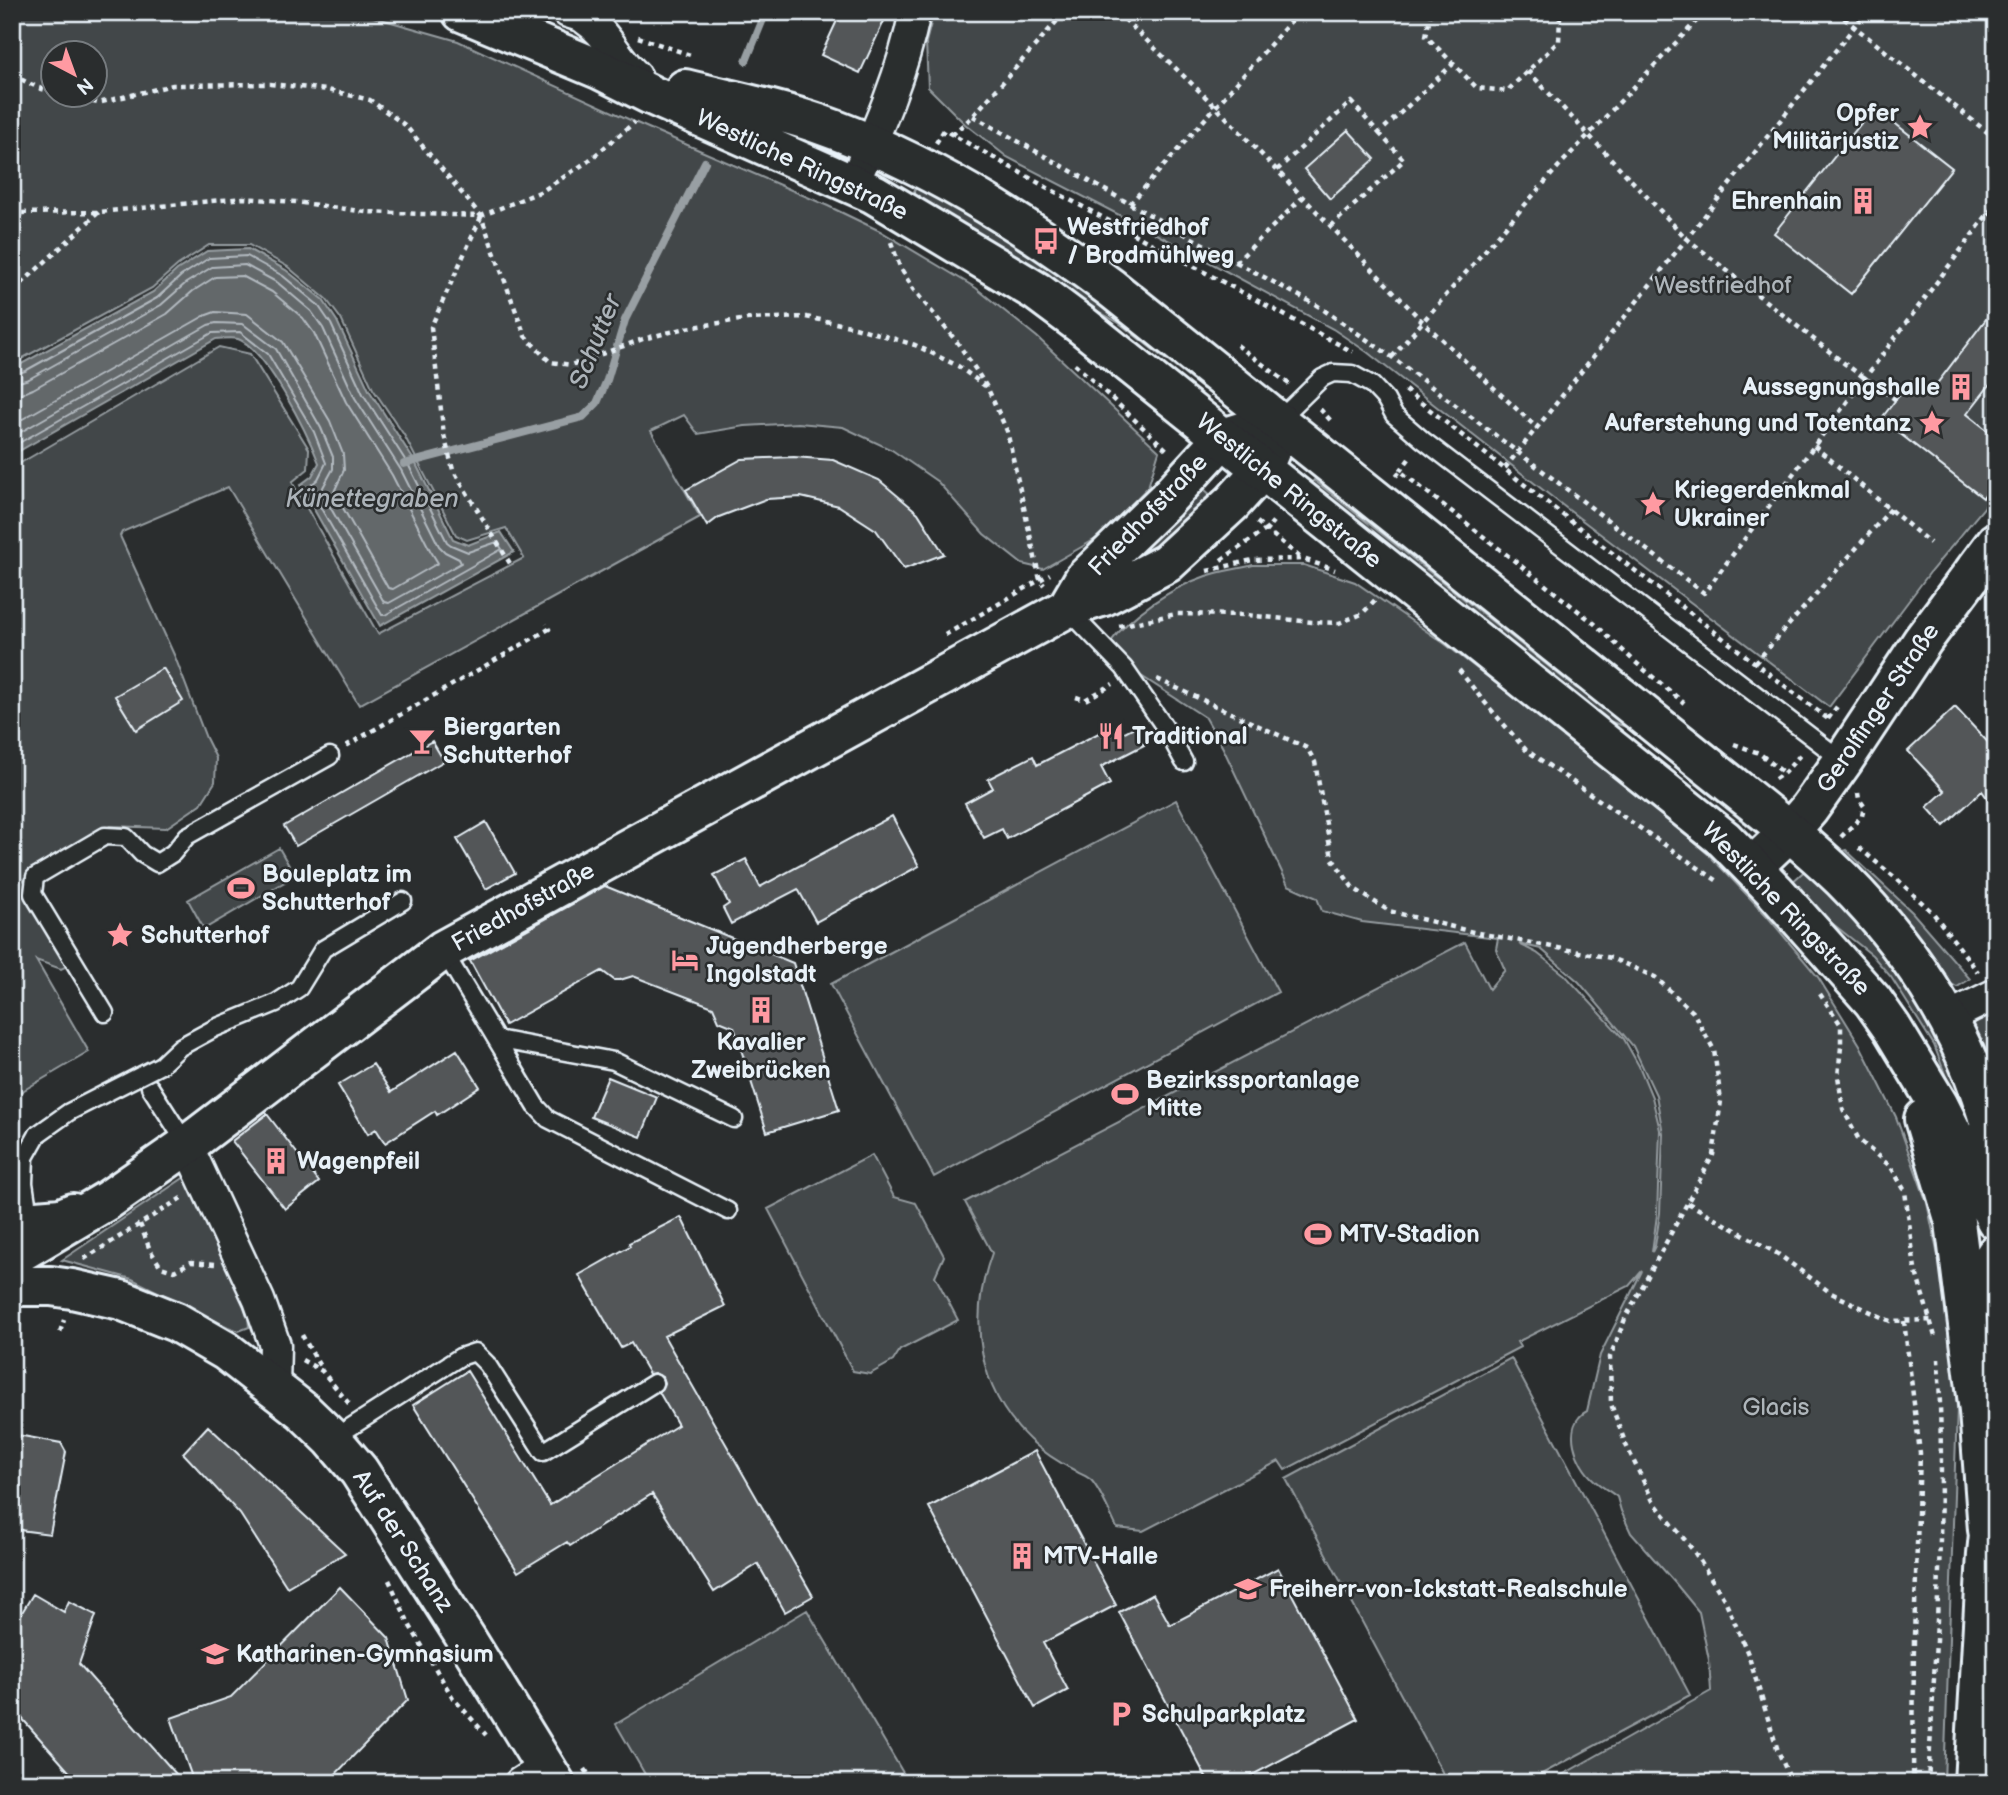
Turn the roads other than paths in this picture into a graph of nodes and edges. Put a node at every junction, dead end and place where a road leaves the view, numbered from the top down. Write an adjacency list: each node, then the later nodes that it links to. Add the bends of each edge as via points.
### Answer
1 (462, 12): 4 (main road, Westliche Ringstraße)
2 (568, 12): 4 (street, Westliche Ringstraße, via 596,29 625,66)
3 (915, 12): 5 (street)
4 (619, 73): 5 (main road, Westliche Ringstraße, via 818,124); 6 (main road, Westliche Ringstraße, via 651,95)
5 (871, 145): 6 (street); 7 (main road, Westliche Ringstraße, via 942,177 1062,252)
6 (853, 184): 8 (main road, Westliche Ringstraße, via 1036,291)
7 (1278, 421): 8 (main road, Friedhofstraße); 9 (main road, Friedhofstraße); 13 (lane, Westliche Ringstraße, via 1333,373 1352,374 1372,385 1394,415 1423,440); 15 (main road, Westliche Ringstraße)
8 (1223, 438): 9 (main road, Westliche Ringstraße); 11 (main road, Friedhofstraße, via 1084,579)
9 (1262, 470): 11 (main road, Friedhofstraße, via 1167,563 1104,596); 16 (main road, Westliche Ringstraße, via 1724,839)
10 (1996, 542): 13 (main road, Gerolfinger Straße, via 1923,640)
11 (1067, 608): 14 (lane, via 1124,668); 18 (main road, Friedhofstraße)
12 (330, 756): 20 (lane, via 187,836 157,863 126,837 105,836 35,877 33,894)
13 (1843, 761): 15 (main road, Gerolfinger Straße)
14 (1184, 762)
15 (1789, 832): 16 (main road, Gerolfinger Straße); 21 (main road, Westliche Ringstraße, via 1880,921)
16 (1739, 877): 22 (main road, Westliche Ringstraße, via 1843,965)
17 (403, 901): 31 (lane, bridge, via 323,949 299,988 276,1003 180,1047 161,1065 69,1112 38,1134 25,1157)
18 (443, 950): 23 (lane); 27 (main road, Friedhofstraße)
19 (1995, 994): 21 (street)
20 (106, 1013)
21 (1947, 1018): 25 (main road, Westliche Ringstraße)
22 (1892, 1028): 30 (main road, Westliche Ringstraße, via 1938,1104); 34 (main road, Westliche Ringstraße, via 1955,1222)
23 (496, 1039): 26 (lane, via 614,1061); 29 (lane, via 548,1119)
24 (150, 1087): 27 (lane)
25 (1987, 1097): 28 (main road, Westliche Ringstraße)
26 (734, 1119)
27 (187, 1145): 31 (main road, Friedhofstraße, via 108,1200); 36 (street, via 259,1300 275,1345)
28 (1996, 1150)
29 (728, 1211)
30 (1996, 1220)
31 (22, 1236)
32 (1996, 1254): 34 (main road, via 1977,1283)
33 (12, 1286): 36 (main road, Auf der Schanz, via 51,1286 121,1300 176,1322 226,1351)
34 (1967, 1313): 39 (main road, Westliche Ringstraße)
35 (654, 1382): 37 (lane, via 543,1452 475,1352)
36 (274, 1388): 37 (main road, Auf der Schanz)
37 (331, 1439): 40 (main road, Auf der Schanz, via 359,1471 467,1640)
38 (1996, 1481): 39 (main road, Westliche Ringstraße)
39 (1990, 1545): 41 (main road, Westliche Ringstraße)
40 (540, 1777)
41 (1974, 1783)

